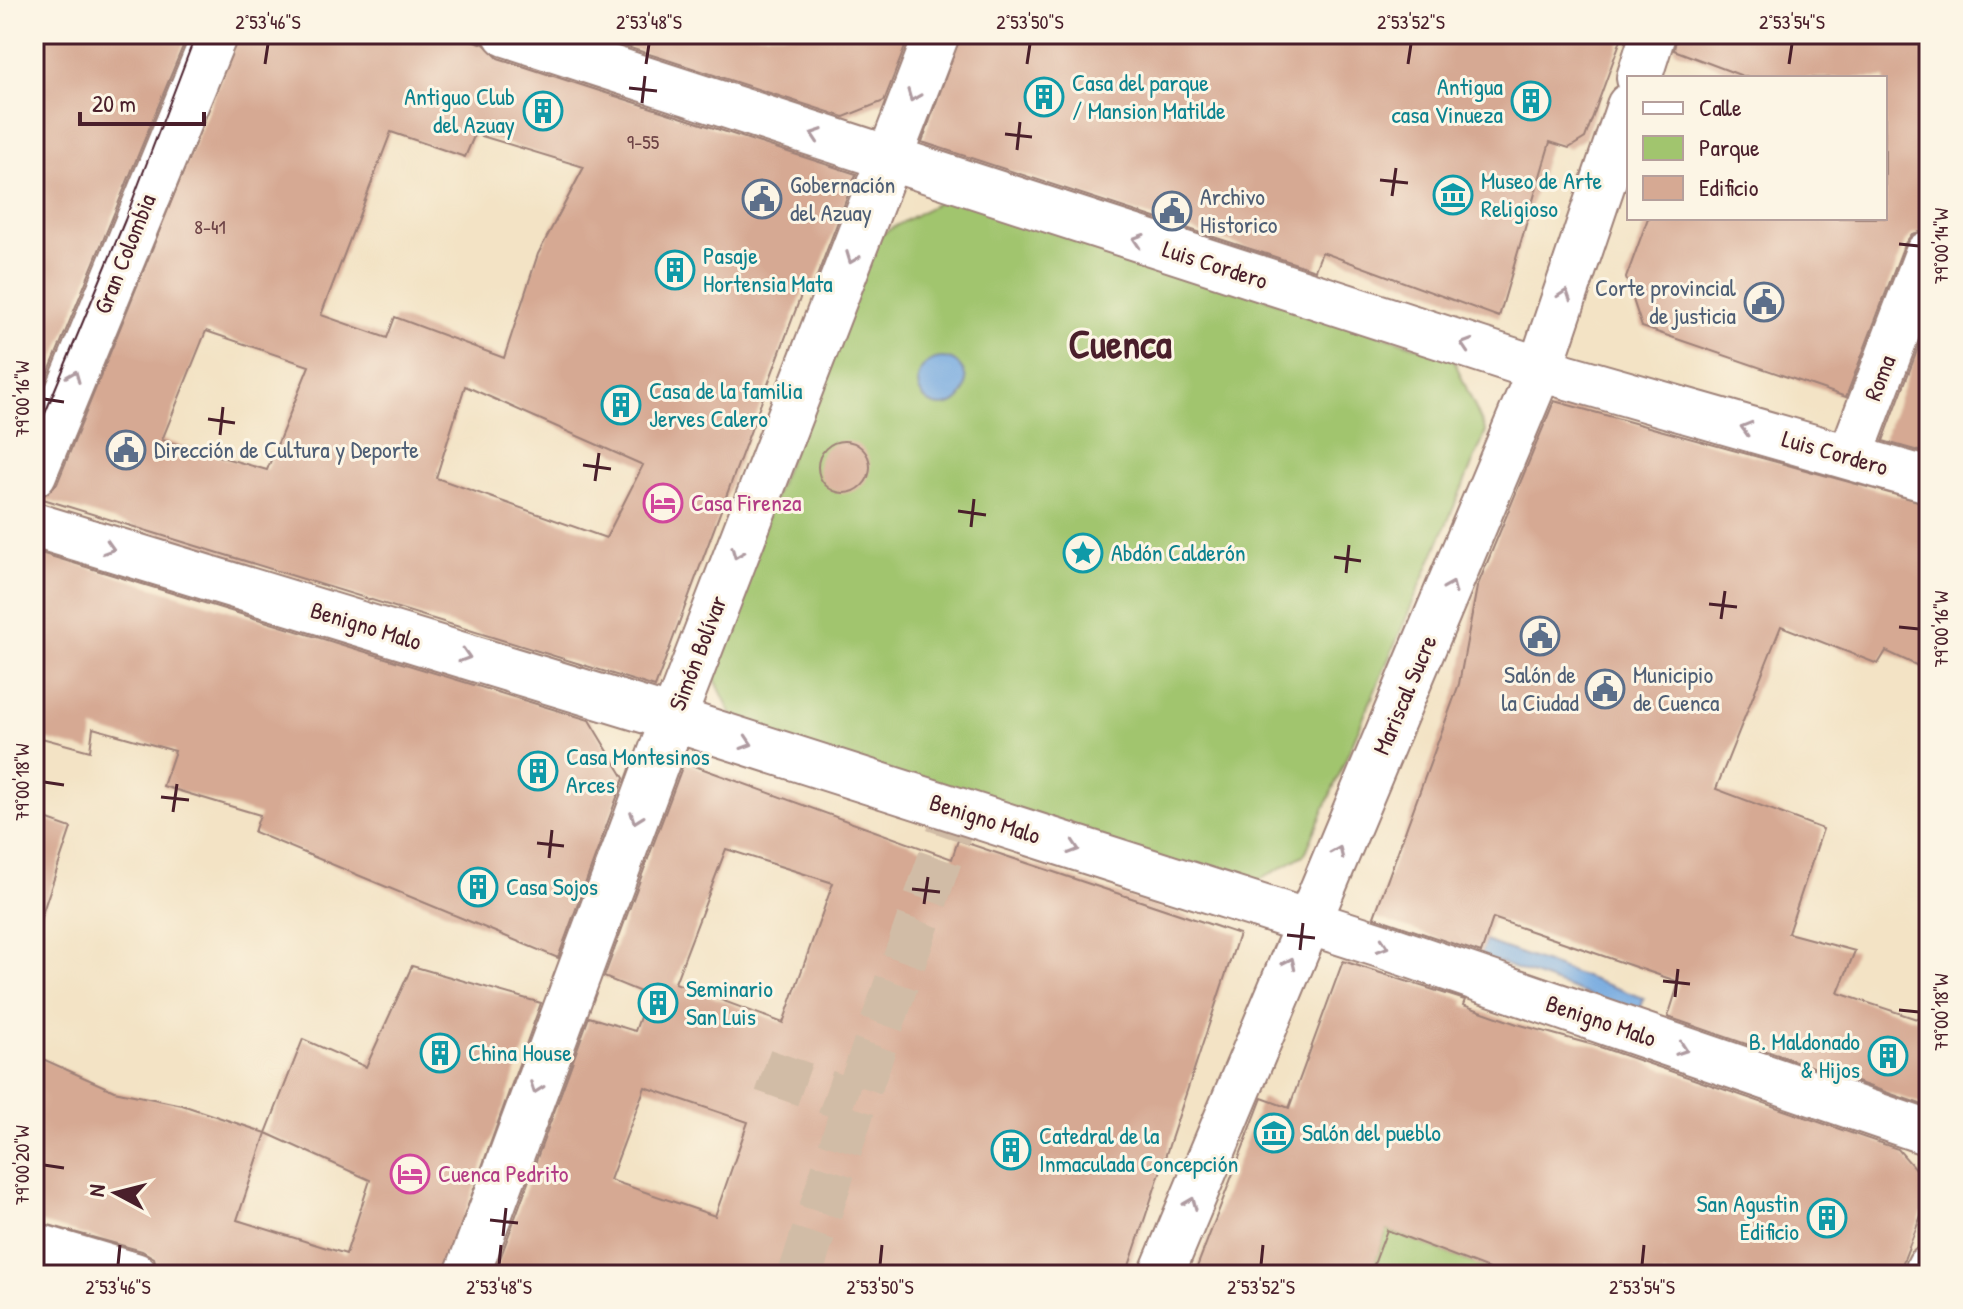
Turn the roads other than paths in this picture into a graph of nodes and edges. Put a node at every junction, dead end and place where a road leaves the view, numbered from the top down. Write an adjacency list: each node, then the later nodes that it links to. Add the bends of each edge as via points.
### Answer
1 (215, 34): 11 (street, Gran Colombia, one-way to 1)
2 (506, 34): 7 (street, Luis Cordero, one-way to 2)
3 (937, 34): 7 (street, Simón Bolívar, one-way to 7)
4 (1653, 34): 5 (street)
5 (1640, 76)
6 (1627, 112): 9 (street, Mariscal Sucre, one-way to 6)
7 (890, 159): 9 (street, Luis Cordero, one-way to 7); 14 (street, Simón Bolívar, one-way to 14)
8 (1927, 254): 10 (street, Roma)
9 (1540, 369): 10 (street, Luis Cordero, one-way to 9); 15 (street, Mariscal Sucre, one-way to 9)
10 (1850, 457): 12 (street, Luis Cordero)
11 (34, 474)
12 (1929, 480)
13 (34, 525): 14 (street, Benigno Malo, one-way to 14)
14 (673, 719): 15 (street, Benigno Malo, one-way to 15); 20 (street, Simón Bolívar, one-way to 20)
15 (1308, 924): 16 (street, Benigno Malo, one-way to 16); 21 (street, Mariscal Sucre, one-way to 15)
16 (1929, 1133)
17 (34, 1245): 19 (street)
18 (1929, 1267): 22 (street)
19 (135, 1275)
20 (467, 1275)
21 (1161, 1275)
22 (1926, 1275)

